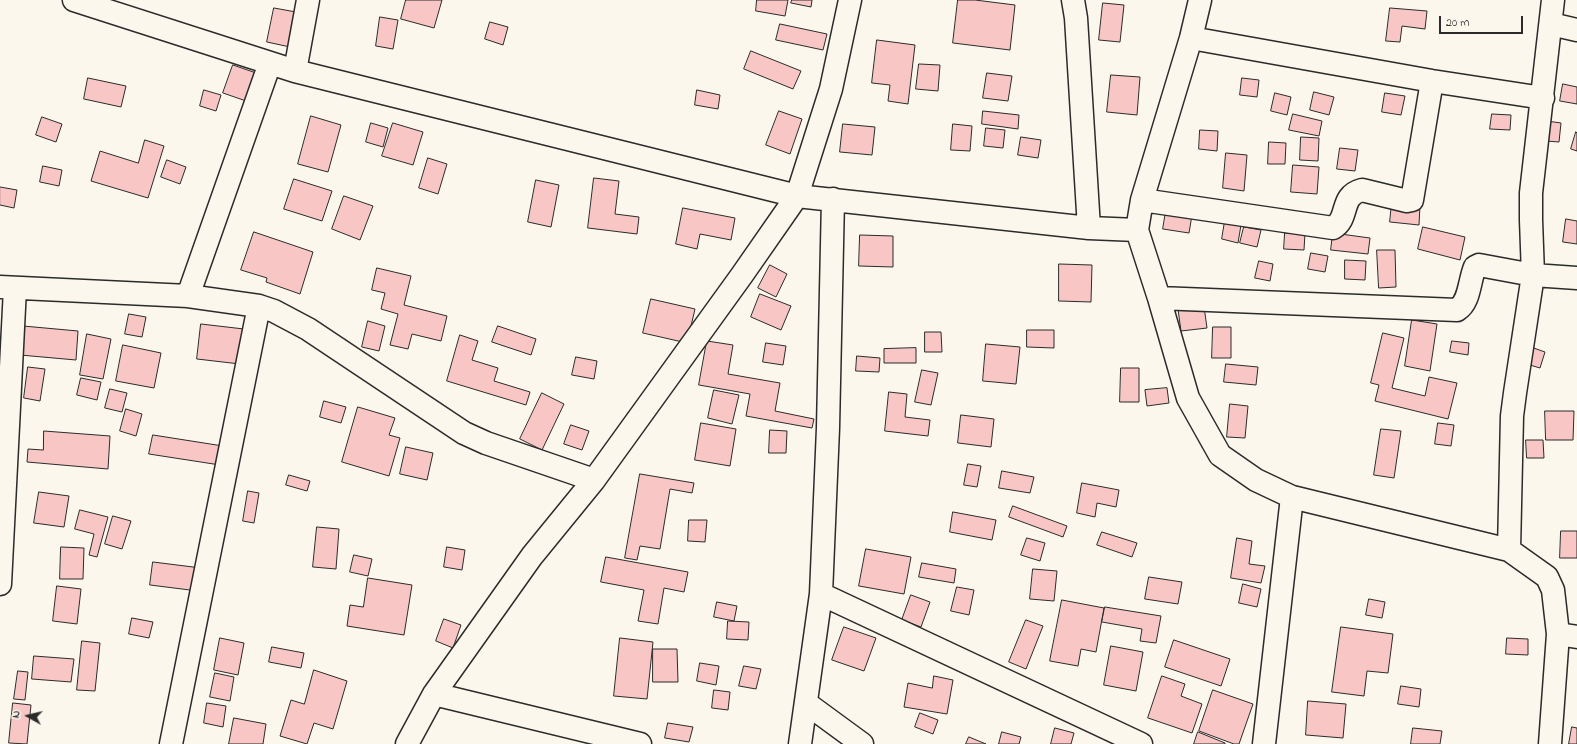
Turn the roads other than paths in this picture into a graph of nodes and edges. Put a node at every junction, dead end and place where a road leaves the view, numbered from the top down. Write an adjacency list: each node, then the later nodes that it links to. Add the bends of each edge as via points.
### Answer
1 (74, 0): 10 (street)
2 (308, 0): 11 (street)
3 (850, 0): 14 (street, via 831,89)
4 (1073, 0): 17 (street)
5 (1200, 0): 9 (street)
6 (1554, 0): 7 (street)
7 (1551, 24): 8 (street); 13 (street)
8 (1577, 30)
9 (1191, 38): 12 (street); 16 (street)
10 (270, 63): 11 (street); 22 (street)
11 (295, 71): 14 (street)
12 (1432, 82): 13 (street); 16 (street, via 1412,200 1362,190 1355,192 1350,196 1338,225 1333,228)
13 (1543, 98): 19 (street, via 1531,193)
14 (797, 196): 15 (street); 25 (street)
15 (833, 199): 17 (street); 29 (street)
16 (1142, 200): 18 (street)
17 (1089, 228): 18 (street)
18 (1137, 230): 23 (street)
19 (1534, 275): 20 (street); 23 (street, via 1479,265 1473,272 1465,301 1456,310); 27 (street, via 1512,416)
20 (1577, 278)
21 (8, 287): 22 (street); 28 (street)
22 (188, 296): 24 (street)
23 (1159, 298): 26 (street, via 1188,398 1220,455 1256,480)
24 (259, 306): 25 (street, via 308,329 464,433); 33 (street)
25 (594, 480): 31 (street, via 532,556)
26 (1292, 497): 27 (street); 39 (street)
27 (1509, 550): 30 (street, via 1547,578)
28 (0, 584)
29 (821, 594): 32 (street); 38 (street)
30 (1568, 636): 40 (street)
31 (434, 694): 34 (street); 35 (street)
32 (806, 704): 36 (street); 37 (street)
33 (171, 744)
34 (407, 744)
35 (640, 744)
36 (800, 744)
37 (862, 744)
38 (1141, 744)
39 (1264, 744)
40 (1550, 744)

